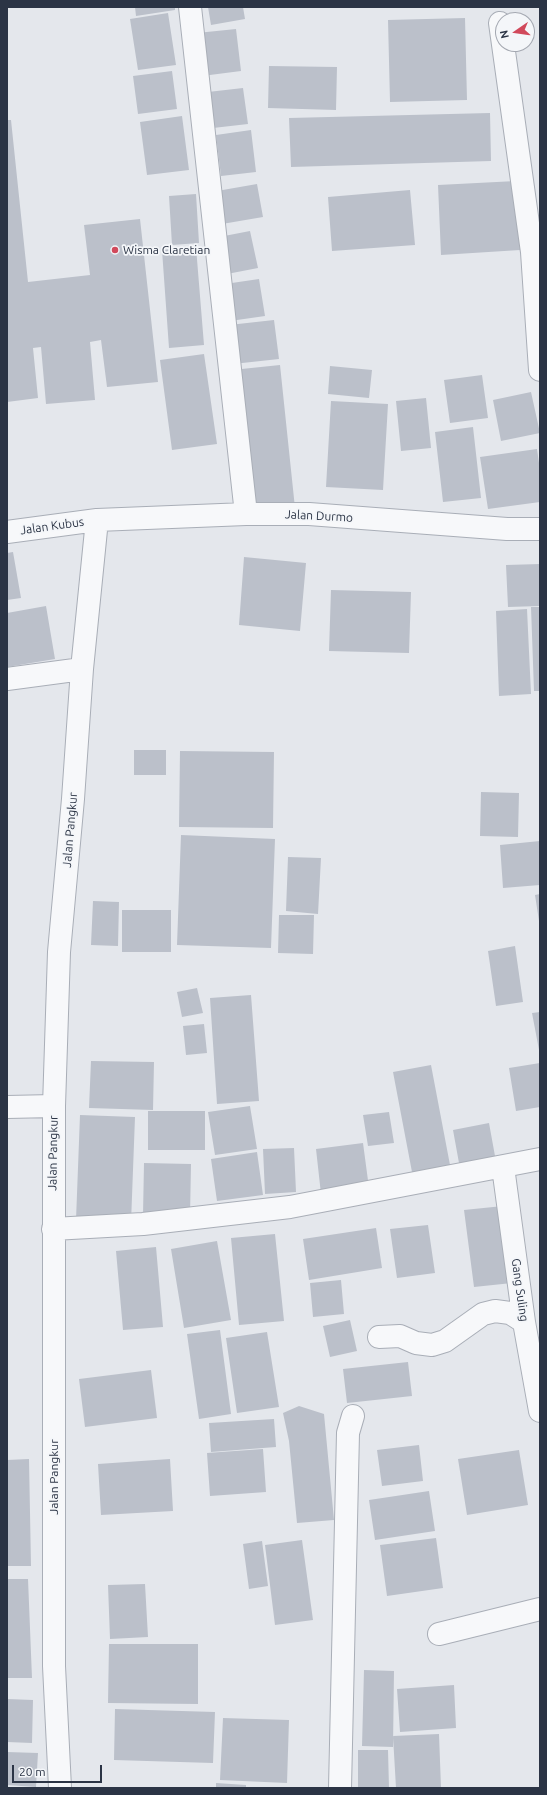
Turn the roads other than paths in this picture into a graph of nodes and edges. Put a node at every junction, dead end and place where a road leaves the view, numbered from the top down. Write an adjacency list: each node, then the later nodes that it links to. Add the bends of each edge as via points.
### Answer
1 (190, 7): 4 (street)
2 (504, 52): 3 (street, via 532,252)
3 (540, 370)
4 (246, 514): 5 (street, Jalan Durmo); 6 (street, Jalan Durmo, via 309,514 507,529)
5 (97, 520): 7 (street, Jalan Kubus); 8 (street, Jalan Pangkur)
6 (540, 529)
7 (7, 532)
8 (82, 669): 9 (street); 10 (street, Jalan Pangkur, via 59,952)
9 (7, 679)
10 (54, 1106): 11 (street); 14 (street, Jalan Pangkur)
11 (7, 1107)
12 (540, 1159): 13 (street)
13 (502, 1167): 14 (street, via 290,1207 143,1224); 15 (street, Gang Suling)
14 (53, 1229): 21 (street, Jalan Pangkur, via 54,1666)
15 (524, 1322): 16 (street, via 510,1313 495,1310 483,1314 444,1341 432,1345 416,1343 400,1336); 17 (street, Gang Suling)
16 (379, 1337)
17 (540, 1411)
18 (353, 1416): 22 (street, via 348,1433)
19 (540, 1609): 20 (street)
20 (439, 1634)
21 (60, 1788)
22 (340, 1788)

